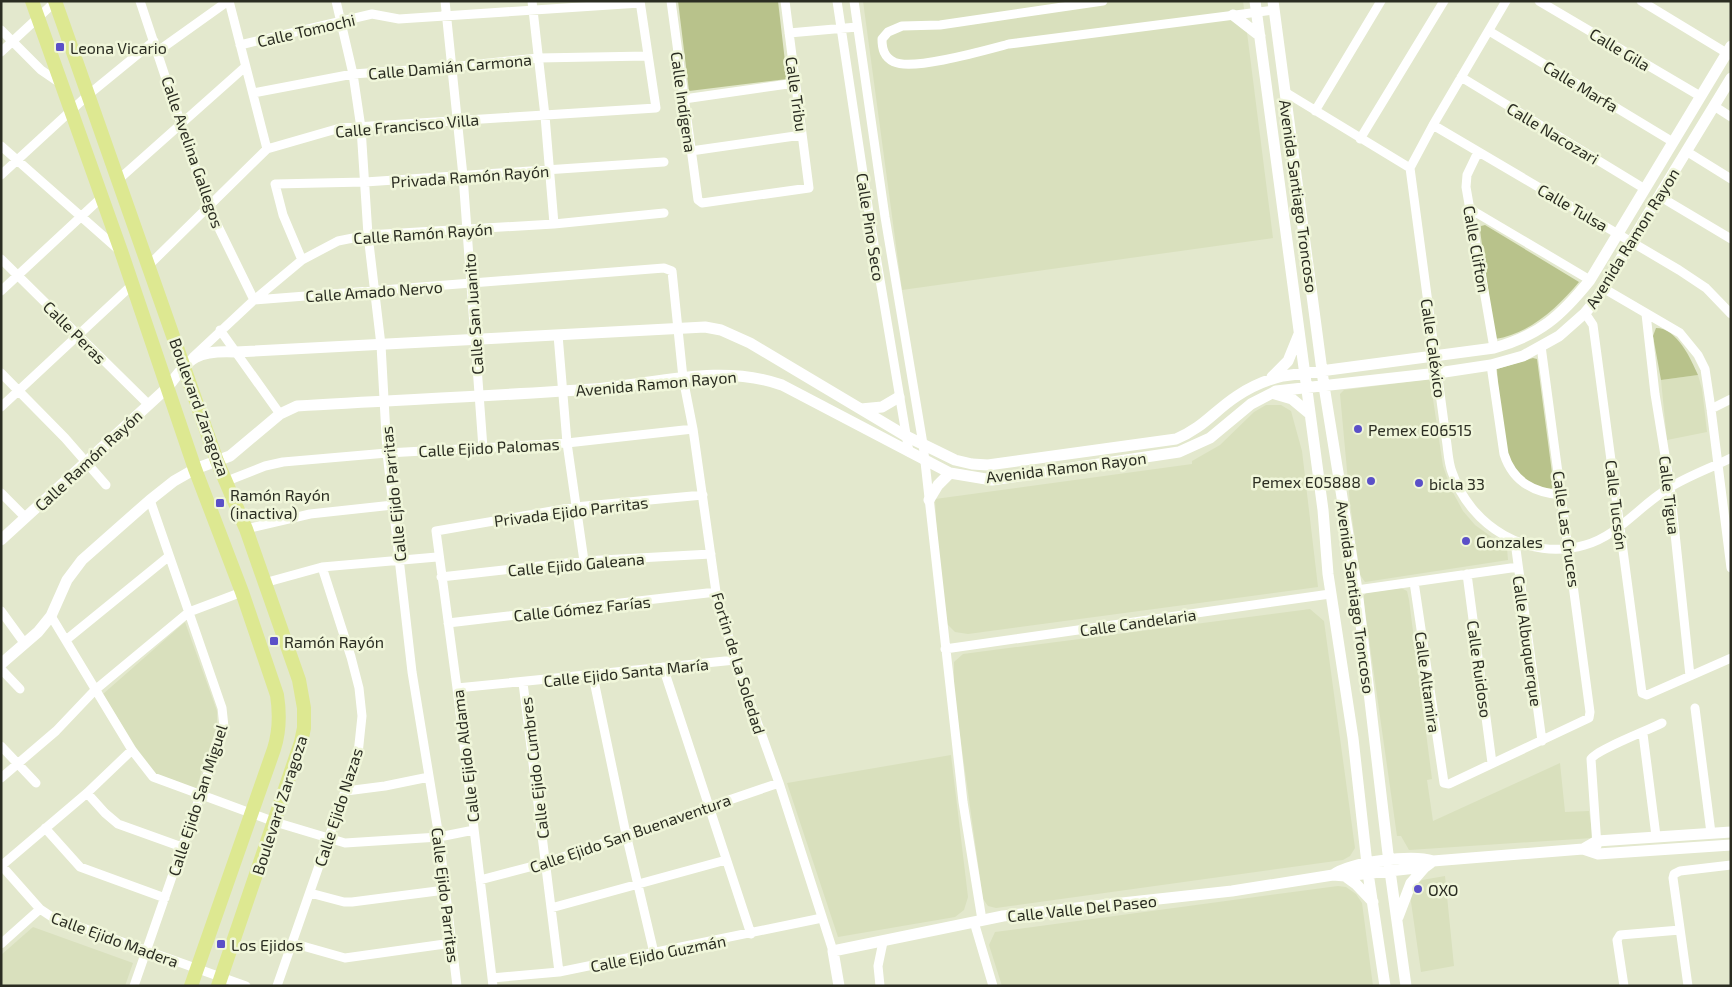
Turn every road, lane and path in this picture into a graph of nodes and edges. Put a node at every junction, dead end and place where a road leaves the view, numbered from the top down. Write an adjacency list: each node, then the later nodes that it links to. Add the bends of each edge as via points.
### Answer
1 (32, 1): 23 (main road, Boulevard Zaragoza)
2 (140, 1): 31 (street, Calle Avelina Gallegos)
3 (228, 1): 33 (street); 34 (street)
4 (336, 1): 24 (street, Calle Ejido Parritas)
5 (444, 1): 21 (street, Calle San Juanito)
6 (671, 1): 50 (street, Calle Indígena)
7 (784, 1): 29 (street, Calle Tribu)
8 (837, 1): 26 (street, Calle Pino Seco)
9 (854, 1): 25 (street, Calle Pino Seco)
10 (1103, 1): 22 (street, via 940,25 902,26 888,32 882,39 882,46 885,55 894,62 915,63 970,55 1009,44)
11 (1381, 1): 52 (street)
12 (1444, 1): 61 (street)
13 (1506, 1): 28 (street)
14 (1539, 1): 49 (street, Calle Gila)
15 (1641, 1): 35 (street)
16 (55, 2): 23 (street); 48 (main road, Boulevard Zaragoza)
17 (640, 2): 18 (street, Calle Tomochi); 37 (street)
18 (532, 5): 21 (street, Calle Tomochi); 38 (street)
19 (1274, 6): 20 (street); 46 (main road, Avenida Santiago Troncoso)
20 (1256, 7): 22 (street); 30 (main road, Avenida Santiago Troncoso)
21 (447, 16): 24 (street, Calle Tomochi, via 399,19 372,14); 40 (street, Calle San Juanito)
22 (1233, 16): 30 (main road)
23 (37, 18): 32 (street); 44 (main road, Boulevard Zaragoza)
24 (341, 21): 33 (street, Calle Tomochi); 41 (street, Calle Ejido Parritas)
25 (857, 26): 26 (street); 145 (street, Calle Pino Seco, via 886,226)
26 (840, 28): 29 (street); 133 (street, Calle Pino Seco)
27 (1, 30): 32 (street)
28 (1489, 31): 42 (street); 62 (street, Calle Marfa)
29 (789, 33): 45 (street, Calle Tribu)
30 (1260, 36): 109 (main road, Avenida Santiago Troncoso)
31 (154, 41): 34 (street, Calle Avelina Gallegos); 48 (street)
32 (12, 42): 36 (street); 44 (street)
33 (240, 45): 39 (street)
34 (158, 51): 57 (street, Calle Avelina Gallegos)
35 (1729, 51): 49 (main road, Avenida Ramon Rayon)
36 (1, 52)
37 (648, 56): 38 (street, Calle Damián Carmona); 54 (street, Calle Francisco Villa, via 656,108)
38 (538, 58): 40 (street, Calle Damián Carmona); 54 (street)
39 (245, 67): 47 (street); 57 (street)
40 (451, 67): 41 (street, Calle Damián Carmona); 56 (street, Calle San Juanito)
41 (353, 74): 47 (street, Calle Damián Carmona); 59 (street, Calle Ejido Parritas)
42 (1462, 77): 58 (street); 77 (street, Calle Nacozari)
43 (1731, 78): 51 (main road, Avenida Ramon Rayon)
44 (60, 83): 53 (main road, Boulevard Zaragoza)
45 (795, 83): 50 (street); 60 (street, Calle Tribu)
46 (1285, 92): 52 (street); 120 (main road, Avenida Santiago Troncoso)
47 (253, 93): 64 (street)
48 (88, 95): 53 (street); 75 (main road, Boulevard Zaragoza)
49 (1700, 96): 62 (main road, Avenida Ramon Rayon)
50 (684, 98): 65 (street, Calle Indígena)
51 (1714, 106): 55 (street); 66 (main road, Avenida Ramon Rayon)
52 (1315, 111): 61 (street)
53 (70, 112): 68 (street); 79 (main road, Boulevard Zaragoza)
54 (545, 116): 56 (street, Calle Francisco Villa); 71 (street)
55 (1731, 117)
56 (458, 120): 59 (street, Calle Francisco Villa); 73 (street, Calle San Juanito)
57 (181, 123): 75 (street); 81 (street, Calle Avelina Gallegos)
58 (1433, 125): 67 (street, Calle Tulsa); 70 (street)
59 (361, 128): 64 (street, Calle Francisco Villa, via 340,128); 76 (street, Calle Ejido Parritas)
60 (802, 135): 65 (street); 80 (street, Calle Tribu, via 809,188)
61 (1360, 139): 70 (street)
62 (1673, 142): 77 (main road, Avenida Ramon Rayon)
63 (1, 146): 68 (street)
64 (268, 149): 81 (street, Calle Francisco Villa)
65 (691, 151): 80 (street, Calle Indígena)
66 (1686, 151): 74 (street); 78 (main road, Avenida Ramon Rayon)
67 (1478, 152): 82 (street, Calle Clifton, via 1466,183); 87 (street, Calle Tulsa)
68 (16, 160): 72 (street); 84 (street)
69 (664, 162): 71 (street, Privada Ramón Rayón)
70 (1410, 168): 117 (street, Calle Caléxico)
71 (549, 171): 73 (street, Privada Ramón Rayón); 85 (street)
72 (1, 174)
73 (463, 176): 76 (street, Privada Ramón Rayón); 86 (street, Calle San Juanito)
74 (1731, 179)
75 (118, 180): 94 (main road, Boulevard Zaragoza)
76 (365, 182): 88 (street, Calle Ejido Parritas); 93 (street, Privada Ramón Rayón, via 275,184 283,215)
77 (1645, 189): 87 (main road, Avenida Ramon Rayon)
78 (1659, 196): 89 (street); 90 (main road, Avenida Ramon Rayon)
79 (101, 198): 84 (street); 91 (main road, Boulevard Zaragoza)
80 (700, 203)
81 (209, 208): 94 (street, Calle Francisco Villa); 103 (street, Calle Avelina Gallegos)
82 (1470, 209): 97 (street); 115 (street, Calle Clifton)
83 (664, 213): 85 (street, Calle Ramón Rayón)
84 (81, 216): 91 (street); 96 (street)
85 (554, 224): 86 (street, Calle Ramón Rayón)
86 (466, 230): 88 (street, Calle Ramón Rayón); 98 (street, Calle San Juanito)
87 (1618, 233): 90 (street, Calle Tulsa); 97 (main road, Avenida Ramon Rayon)
88 (368, 235): 93 (street, Calle Ramón Rayón, via 338,240); 101 (street, Calle Ejido Parritas)
89 (1731, 239)
90 (1632, 241): 100 (main road, Avenida Ramon Rayon); 106 (street, Calle Tulsa, via 1706,288)
91 (121, 251): 99 (main road, Boulevard Zaragoza)
92 (1, 259): 96 (street, Calle Peras)
93 (302, 260): 103 (street, Calle Ramón Rayón)
94 (149, 266): 118 (main road, Boulevard Zaragoza)
95 (672, 271): 98 (street, Calle Amado Nervo, via 664,268); 107 (street, Fortin de La Soledad)
96 (18, 275): 102 (street); 111 (street, Calle Peras)
97 (1590, 280): 115 (main road, Avenida Ramon Rayon, via 1549,324 1515,342)
98 (471, 284): 101 (street, Calle Amado Nervo); 112 (street, Calle San Juanito)
99 (132, 285): 111 (street); 127 (main road, Boulevard Zaragoza)
100 (1603, 288): 104 (main road, Avenida Ramon Rayon); 105 (street)
101 (375, 290): 103 (street, Calle Amado Nervo); 113 (street, Calle Ejido Parritas)
102 (1, 291)
103 (254, 300): 108 (street, Calle Ramón Rayón)
104 (1585, 313): 114 (main road, Avenida Ramon Rayon, via 1559,336); 167 (street, Calle Tucsón, via 1593,325)
105 (1646, 314): 139 (street, via 1680,334 1698,355 1705,369); 158 (street, Calle Tigua)
106 (1731, 314)
107 (678, 327): 110 (main road, Avenida Ramon Rayon); 124 (street, Fortin de La Soledad); 138 (main road, Avenida Ramon Rayon, via 721,330 750,343)
108 (220, 330): 116 (street); 118 (street, Calle Ramón Rayón)
109 (1299, 333): 121 (main road, Avenida Santiago Troncoso); 125 (main road, via 1288,361)
110 (558, 335): 112 (main road, Avenida Ramon Rayon); 130 (street)
111 (78, 336): 129 (street); 136 (street, Calle Peras)
112 (474, 340): 113 (main road, Avenida Ramon Rayon); 132 (street, Calle San Juanito)
113 (381, 345): 116 (main road, Avenida Ramon Rayon); 135 (street, Calle Ejido Parritas)
114 (1541, 346): 119 (main road, Avenida Ramon Rayon, via 1524,356); 161 (street, Calle Las Cruces)
115 (1494, 348): 117 (main road, Avenida Ramon Rayon)
116 (236, 352): 118 (main road, via 206,352); 140 (street)
117 (1435, 356): 120 (main road, Avenida Ramon Rayon); 123 (street, Calle Caléxico)
118 (189, 361): 127 (main road, Calle Ramón Rayón); 150 (main road, Boulevard Zaragoza)
119 (1491, 365): 123 (main road, Avenida Ramon Rayon); 161 (street, via 1508,468 1535,490)
120 (1322, 370): 121 (main road, Avenida Ramon Rayon); 126 (main road, Avenida Santiago Troncoso)
121 (1304, 372): 125 (main road, Avenida Ramon Rayon); 128 (main road, Avenida Santiago Troncoso)
122 (1, 373): 129 (street)
123 (1438, 373): 126 (main road, Avenida Ramon Rayon); 171 (street, Calle Caléxico, via 1452,471 1462,494 1477,515)
124 (683, 378): 130 (main road, Avenida Ramon Rayon); 142 (street, Fortin de La Soledad); 147 (main road, Avenida Ramon Rayon, via 727,374 770,380)
125 (1269, 380): 145 (main road, Avenida Ramon Rayon, via 1236,397 1200,428 1163,442 988,465 955,460)
126 (1324, 386): 128 (main road, Avenida Ramon Rayon); 185 (main road, Avenida Santiago Troncoso)
127 (168, 387): 136 (main road, Calle Ramón Rayón); 154 (main road, Boulevard Zaragoza)
128 (1307, 388): 131 (main road, Avenida Ramon Rayon); 141 (main road, Avenida Santiago Troncoso)
129 (19, 391): 137 (street); 152 (street)
130 (563, 391): 132 (main road, Avenida Ramon Rayon); 144 (street)
131 (1271, 393): 141 (main road, via 1292,399); 155 (main road, Avenida Ramon Rayon, via 1251,404 1210,438 1179,452 992,480)
132 (479, 396): 135 (main road, Avenida Ramon Rayon); 146 (street, Calle San Juanito)
133 (899, 397): 138 (main road, via 882,407); 143 (street, Calle Pino Seco)
134 (1731, 399): 139 (street)
135 (384, 400): 140 (main road, Avenida Ramon Rayon, via 297,406); 148 (street, Calle Ejido Parritas)
136 (149, 405): 152 (main road, Calle Ramón Rayón)
137 (1, 408)
138 (861, 409): 143 (main road, Avenida Ramon Rayon)
139 (1711, 409): 153 (street)
140 (280, 414): 150 (main road, Avenida Ramon Rayon, via 236,453)
141 (1310, 414): 188 (main road, Avenida Santiago Troncoso)
142 (693, 429): 144 (street, Calle Ejido Palomas); 160 (street, Fortin de La Soledad)
143 (906, 436): 145 (main road, Avenida Ramon Rayon); 147 (street, Calle Pino Seco)
144 (567, 443): 146 (street, Calle Ejido Palomas); 165 (street)
145 (923, 444): 151 (street, Calle Pino Seco)
146 (483, 448): 148 (street, Calle Ejido Palomas)
147 (909, 452): 151 (main road, Avenida Ramon Rayon)
148 (387, 453): 156 (street, Calle Ejido Palomas, via 274,463); 164 (street, Calle Ejido Parritas)
149 (1731, 458): 153 (street, Calle Caléxico)
150 (217, 460): 154 (main road, Avenida Ramon Rayon); 156 (main road, Boulevard Zaragoza)
151 (925, 460): 155 (main road, Avenida Ramon Rayon); 163 (street, Calle Pino Seco)
152 (85, 462): 157 (street); 166 (main road, Calle Ramón Rayón)
153 (1718, 464): 158 (street, Calle Caléxico); 180 (street)
154 (195, 469): 162 (main road, Avenida Ramon Rayon); 186 (main road, Boulevard Zaragoza)
155 (950, 473): 163 (main road)
156 (227, 481): 168 (main road, Boulevard Zaragoza)
157 (106, 485)
158 (1670, 486): 167 (street, Calle Caléxico); 202 (street, Calle Tigua)
159 (1, 493): 166 (street)
160 (703, 495): 165 (street, Privada Ejido Parritas); 173 (street, Fortin de La Soledad)
161 (1562, 495): 172 (street, Calle Las Cruces)
162 (150, 500): 174 (street, Calle Ejido San Miguel); 191 (main road, Avenida Ramon Rayon, via 82,560 63,587)
163 (929, 500): 195 (street, Calle Pino Seco)
164 (393, 505): 168 (street, via 310,514); 176 (street, Calle Ejido Parritas)
165 (575, 507): 169 (street, Privada Ejido Parritas); 177 (street)
166 (26, 518): 170 (main road, Calle Ramón Rayón)
167 (1620, 526): 172 (street, Calle Caléxico, via 1586,545); 202 (street, Calle Tucsón, via 1640,690 1647,695)
168 (246, 529): 184 (main road, Boulevard Zaragoza)
169 (439, 529): 175 (street, Calle Ejido Aldama, via 435,533)
170 (1, 540)
171 (1515, 542): 172 (street, Calle Caléxico, via 1556,549); 179 (street, Calle Albuquerque)
172 (1570, 548): 210 (street, Calle Las Cruces, via 1590,712 1585,721)
173 (711, 554): 177 (street, Calle Ejido Galeana); 187 (street, Fortin de La Soledad)
174 (168, 556): 190 (street, Calle Ejido San Miguel); 193 (street)
175 (437, 556): 176 (street); 182 (street, Calle Ejido Aldama)
176 (400, 560): 178 (street); 215 (street, Calle Ejido Parritas, via 412,672)
177 (584, 561): 182 (street, Calle Ejido Galeana)
178 (322, 567): 184 (street); 219 (street, Calle Ejido Nazas, via 351,658 362,716 358,754)
179 (1518, 567): 181 (street); 210 (street, Calle Albuquerque)
180 (1731, 568)
181 (1467, 574): 183 (street); 213 (street, Calle Ruidoso)
182 (441, 578): 192 (street, Calle Ejido Aldama)
183 (1414, 582): 185 (street); 213 (street, Calle Altamira, via 1442,781 1450,784)
184 (264, 583): 224 (main road, Boulevard Zaragoza, via 299,680 304,708 301,742)
185 (1357, 590): 243 (main road, Avenida Santiago Troncoso)
186 (242, 592): 190 (street); 223 (main road, Boulevard Zaragoza, via 280,712 279,732)
187 (716, 592): 192 (street, Calle Gómez Farías); 197 (street, Fortin de La Soledad)
188 (1330, 594): 195 (street, Calle Candelaria); 244 (main road, Avenida Santiago Troncoso)
189 (1, 612): 194 (street)
190 (189, 612): 206 (street); 221 (street, Calle Ejido San Miguel, via 224,718 224,727)
191 (51, 616): 193 (street); 194 (main road, Avenida Ramon Rayon)
192 (448, 623): 204 (street, Calle Ejido Aldama)
193 (66, 640): 206 (street)
194 (25, 644): 198 (main road, Avenida Ramon Rayon)
195 (945, 649): 256 (street, Calle Pino Seco)
196 (1731, 658): 202 (street)
197 (735, 660): 199 (street, Calle Ejido Santa María); 218 (street, Fortin de La Soledad)
198 (1, 664)
199 (663, 668): 201 (street, Calle Ejido Santa María); 222 (street)
200 (1, 669): 205 (street)
201 (593, 676): 203 (street, Calle Ejido Santa María); 229 (street)
202 (1690, 676)
203 (524, 683): 204 (street, Calle Ejido Santa María); 239 (street, Calle Ejido Cumbres)
204 (457, 688): 226 (street, Calle Ejido Aldama)
205 (20, 689)
206 (95, 690): 212 (street); 214 (street)
207 (1695, 708): 227 (street)
208 (1662, 723): 209 (street)
209 (1643, 734): 230 (street); 233 (street, via 1593,755 1590,763)
210 (1542, 741): 213 (street)
211 (1, 746): 214 (street)
212 (132, 750): 220 (street); 221 (street, via 153,776)
213 (1492, 763)
214 (18, 765): 216 (street); 217 (street)
215 (429, 777): 219 (street); 231 (street, Calle Ejido Parritas)
216 (1, 778)
217 (36, 783)
218 (778, 783): 222 (street, Calle Ejido San Buenaventura); 254 (street, Fortin de La Soledad)
219 (346, 791): 232 (street, Calle Ejido Nazas)
220 (87, 793): 225 (street); 235 (street, via 118,824)
221 (200, 795): 223 (street); 235 (street, Calle Ejido San Miguel)
222 (710, 806): 229 (street, Calle Ejido San Buenaventura); 238 (street)
223 (252, 814): 224 (street); 266 (main road, Boulevard Zaragoza)
224 (275, 822): 232 (street); 268 (main road, Boulevard Zaragoza)
225 (45, 828): 242 (street); 250 (street, via 80,867)
226 (474, 830): 231 (street); 246 (street, Calle Ejido Aldama)
227 (1711, 832): 228 (main road); 230 (main road)
228 (1731, 832)
229 (626, 834): 239 (street, Calle Ejido San Buenaventura); 247 (street)
230 (1656, 836): 233 (main road)
231 (439, 837): 232 (street, via 352,844); 248 (street, Calle Ejido Parritas)
232 (328, 839): 249 (street, Calle Ejido Nazas)
233 (1597, 841): 236 (main road); 237 (street)
234 (1731, 845): 237 (main road)
235 (182, 847): 250 (street, Calle Ejido San Miguel)
236 (1583, 849): 237 (main road); 240 (main road, Calle Valle Del Paseo)
237 (1598, 854)
238 (726, 860): 247 (street); 258 (street)
239 (545, 863): 246 (street, Calle Ejido San Buenaventura); 252 (street, Calle Ejido Cumbres)
240 (1429, 864): 243 (main road, Calle Valle Del Paseo); 255 (main road, via 1411,883)
241 (1731, 865): 257 (street, via 1674,874)
242 (1, 866): 253 (street, Calle Ejido Madera)
243 (1390, 866): 244 (main road, Calle Valle Del Paseo); 255 (main road, Avenida Santiago Troncoso)
244 (1371, 868): 245 (main road, Calle Valle Del Paseo, via 1342,868); 251 (main road, Avenida Santiago Troncoso)
245 (1339, 875): 251 (main road, via 1356,884); 256 (main road, Calle Valle Del Paseo)
246 (480, 880): 269 (street, Calle Ejido Aldama)
247 (639, 882): 252 (street); 265 (street)
248 (445, 890): 249 (street, via 352,902); 261 (street, Calle Ejido Parritas)
249 (310, 893): 260 (street, Calle Ejido Nazas)
250 (164, 898): 263 (street, Calle Ejido San Miguel)
251 (1373, 903): 278 (main road, Avenida Santiago Troncoso)
252 (551, 908): 267 (street, Calle Ejido Cumbres)
253 (40, 909): 262 (street); 263 (street, Calle Ejido Madera, via 52,917)
254 (822, 918): 258 (street, Calle Ejido Guzmán); 264 (street, Fortin de La Soledad)
255 (1397, 919): 279 (main road, Avenida Santiago Troncoso)
256 (978, 921): 259 (main road, Calle Valle Del Paseo); 277 (street, Calle Pino Seco)
257 (1680, 930): 280 (street, via 1624,934 1617,940); 281 (street)
258 (751, 934): 265 (street, Calle Ejido Guzmán)
259 (883, 942): 264 (main road, Calle Valle Del Paseo); 276 (street, via 878,966)
260 (292, 943): 261 (street, via 345,958); 273 (street, Calle Ejido Nazas)
261 (452, 943): 274 (street, Calle Ejido Parritas)
262 (1, 944)
263 (147, 951): 266 (street, Calle Ejido Madera); 270 (street, Calle Ejido San Miguel)
264 (833, 951): 275 (main road, Fortin de La Soledad)
265 (654, 953): 267 (street, Calle Ejido Guzmán)
266 (198, 969): 268 (street, Calle Ejido Madera); 271 (main road, Boulevard Zaragoza)
267 (559, 972): 269 (street, Calle Ejido Guzmán)
268 (219, 981): 272 (street, Calle Ejido Madera)
269 (492, 982)
270 (134, 986)
271 (192, 986)
272 (246, 986)
273 (277, 986)
274 (457, 986)
275 (839, 986)
276 (880, 986)
277 (993, 986)
278 (1385, 986)
279 (1406, 986)
280 (1624, 986)
281 (1688, 986)

